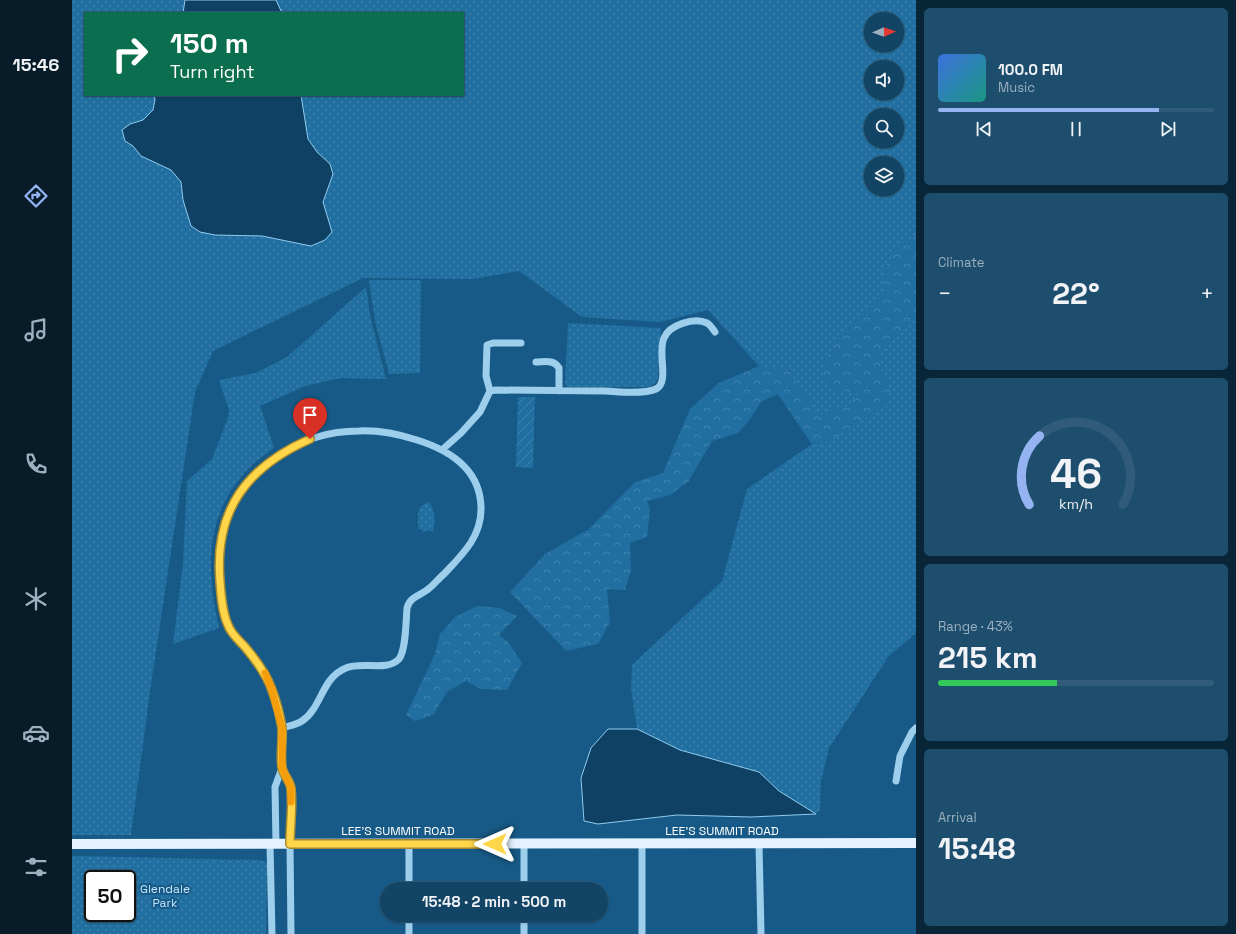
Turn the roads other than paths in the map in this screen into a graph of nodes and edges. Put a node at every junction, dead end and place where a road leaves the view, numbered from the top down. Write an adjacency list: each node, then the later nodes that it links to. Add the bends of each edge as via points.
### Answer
1 (715, 332): 5 (street, via 710,325 701,321 678,325 670,330 663,340 662,384 652,390)
2 (521, 343): 4 (street, via 487,345 486,376)
3 (536, 362): 5 (street, via 551,362 557,365)
4 (490, 391): 5 (street); 6 (street, via 480,412)
5 (559, 391)
6 (443, 449): 7 (street, via 464,465 481,500 478,528 473,540 463,555 432,586 409,603 402,653 397,660 390,665 353,666 336,673 307,717 297,724); 7 (street, via 386,432 353,431 321,436 294,446 269,461 241,490 224,525 219,558 225,616 231,632 264,671)
7 (282, 728): 9 (street)
8 (916, 728): 10 (street, via 900,756)
9 (282, 768): 13 (street, via 275,787); 14 (street, via 291,788)
10 (896, 781)
11 (916, 843): 18 (main road, LEE'S SUMMIT ROAD)
12 (72, 844): 13 (main road, LEE'S SUMMIT ROAD)
13 (273, 844): 14 (main road, LEE'S SUMMIT ROAD); 23 (street)
14 (290, 844): 15 (main road, LEE'S SUMMIT ROAD); 24 (street)
15 (409, 844): 16 (main road, LEE'S SUMMIT ROAD); 19 (street)
16 (524, 844): 17 (main road, LEE'S SUMMIT ROAD); 20 (street)
17 (642, 844): 18 (main road, LEE'S SUMMIT ROAD); 27 (street)
18 (760, 844): 28 (street)
19 (409, 882)
20 (524, 882)
21 (409, 922): 25 (street)
22 (524, 922): 26 (street)
23 (272, 934)
24 (291, 934)
25 (409, 934)
26 (524, 934)
27 (642, 934)
28 (761, 934)

